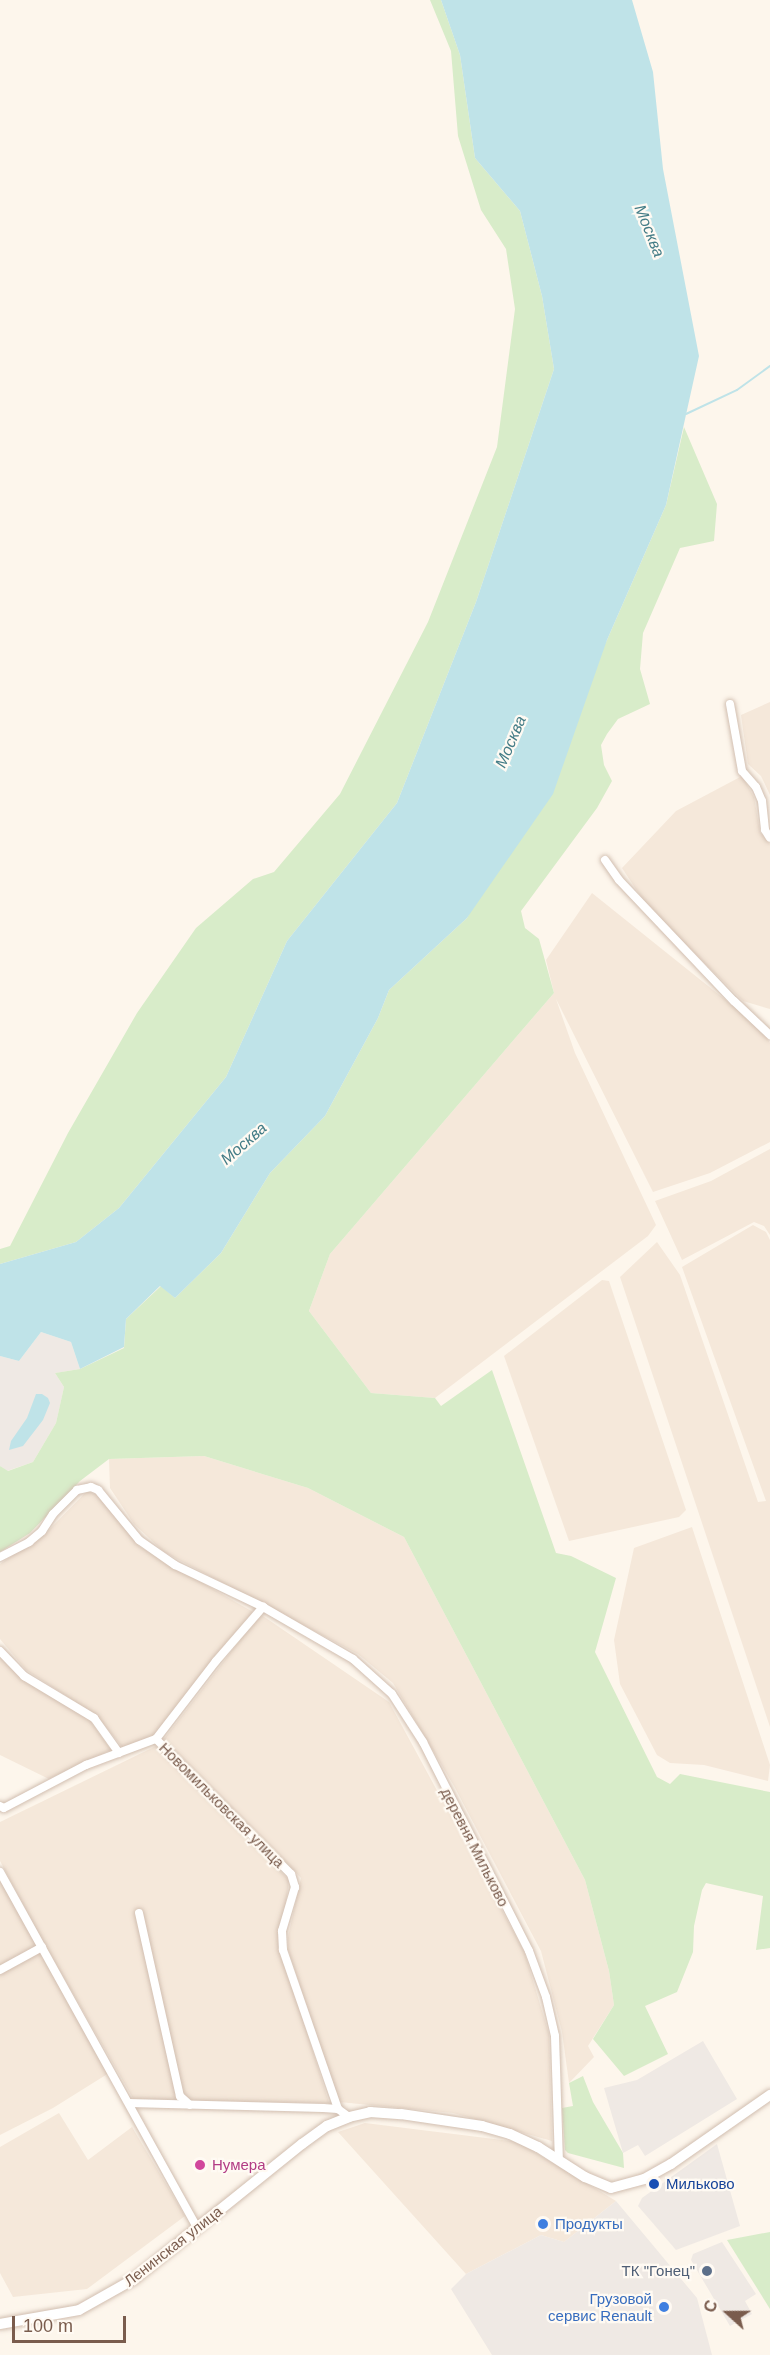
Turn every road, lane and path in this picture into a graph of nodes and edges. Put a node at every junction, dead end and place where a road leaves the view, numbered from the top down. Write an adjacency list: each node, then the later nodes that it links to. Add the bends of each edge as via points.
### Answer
1 (730, 704): 2 (street, via 742,771 762,801 765,830)
2 (770, 838)
3 (605, 860): 4 (street)
4 (770, 1035)
5 (0, 1557): 6 (street, деревня Мильково, via 30,1542 77,1490 92,1487 139,1540 175,1565)
6 (263, 1607): 8 (street); 20 (street, деревня Мильково, via 353,1659 392,1694 423,1742 529,1951 546,1997 555,2036)
7 (0, 1651): 9 (street, via 33,1682 94,1718)
8 (156, 1739): 9 (street); 18 (street, Новомильковская улица, via 291,1874 295,1887 282,1931 284,1950)
9 (119, 1753): 10 (street, via 86,1765)
10 (1, 1808)
11 (0, 1872): 13 (street)
12 (139, 1913): 17 (street, via 180,2096)
13 (42, 1947): 14 (street); 16 (street)
14 (0, 1970)
15 (770, 2095): 20 (street, Ленинская улица, via 671,2164 636,2182 604,2186)
16 (129, 2103): 17 (street); 21 (street)
17 (196, 2106): 18 (street)
18 (338, 2109): 19 (street)
19 (349, 2117): 20 (street, Ленинская улица, via 370,2112 401,2114 482,2126 510,2134); 21 (street, Ленинская улица, via 327,2126)
20 (559, 2160)
21 (197, 2227): 22 (street, Ленинская улица, via 134,2280 80,2310)
22 (0, 2324)

